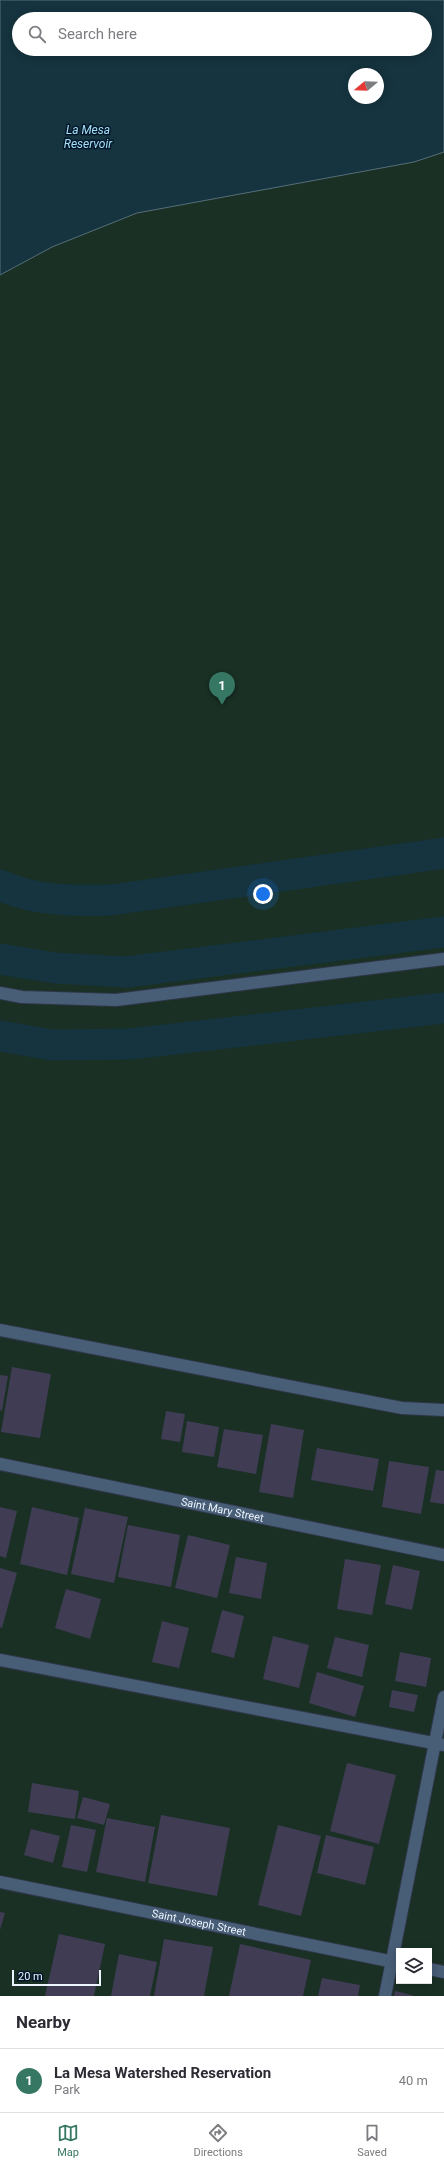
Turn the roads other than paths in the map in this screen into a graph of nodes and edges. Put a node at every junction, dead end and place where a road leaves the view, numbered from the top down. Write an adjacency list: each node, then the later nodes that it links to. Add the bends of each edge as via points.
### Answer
1 (444, 959): 2 (street, via 116,1000 22,997)
2 (0, 993)
3 (0, 1330): 4 (street, via 402,1408)
4 (444, 1410)
5 (0, 1464): 6 (street, Saint Mary Street)
6 (444, 1556)
7 (0, 1660): 9 (street)
8 (444, 1697): 9 (street)
9 (439, 1744): 11 (street)
10 (0, 1882): 12 (street, Saint Joseph Street)
11 (399, 1948)
12 (396, 1962): 15 (street)
13 (432, 1970): 14 (street)
14 (444, 1972)
15 (385, 1996)

